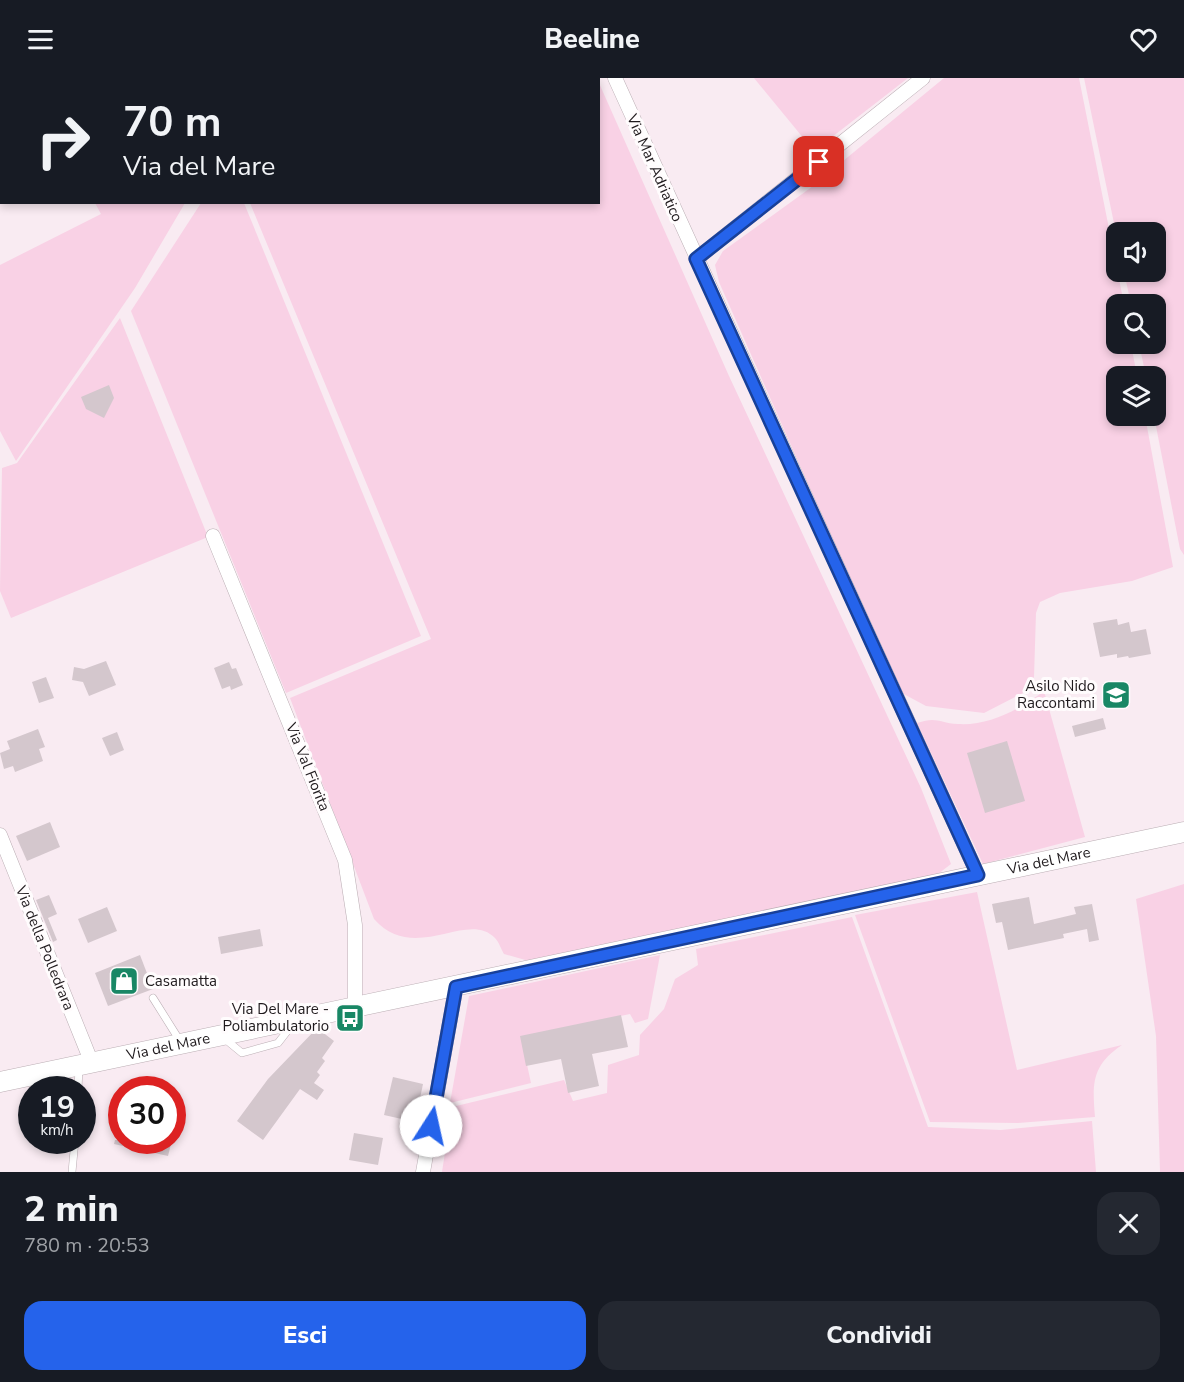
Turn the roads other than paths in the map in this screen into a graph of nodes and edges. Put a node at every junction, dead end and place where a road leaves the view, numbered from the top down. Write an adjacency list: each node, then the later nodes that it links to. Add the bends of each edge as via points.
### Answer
1 (615, 78): 3 (street, Via Mar Adriatico)
2 (924, 78): 3 (street)
3 (696, 259): 7 (street, Via Mar Adriatico)
4 (213, 536): 10 (street, Via Val Fiorita, via 345,860 355,925)
5 (1184, 832): 7 (main road, Via del Mare)
6 (0, 835): 12 (street, Via della Polledrara)
7 (978, 875): 8 (main road, Via del Mare)
8 (456, 987): 10 (main road, Via del Mare); 17 (street)
9 (153, 998): 11 (lane)
10 (355, 1007): 11 (main road, Via del Mare)
11 (180, 1043): 12 (main road, Via del Mare)
12 (85, 1063): 13 (lane); 14 (main road, Via del Mare)
13 (82, 1076)
14 (2, 1080)
15 (74, 1154): 16 (lane)
16 (72, 1172)
17 (423, 1172)

